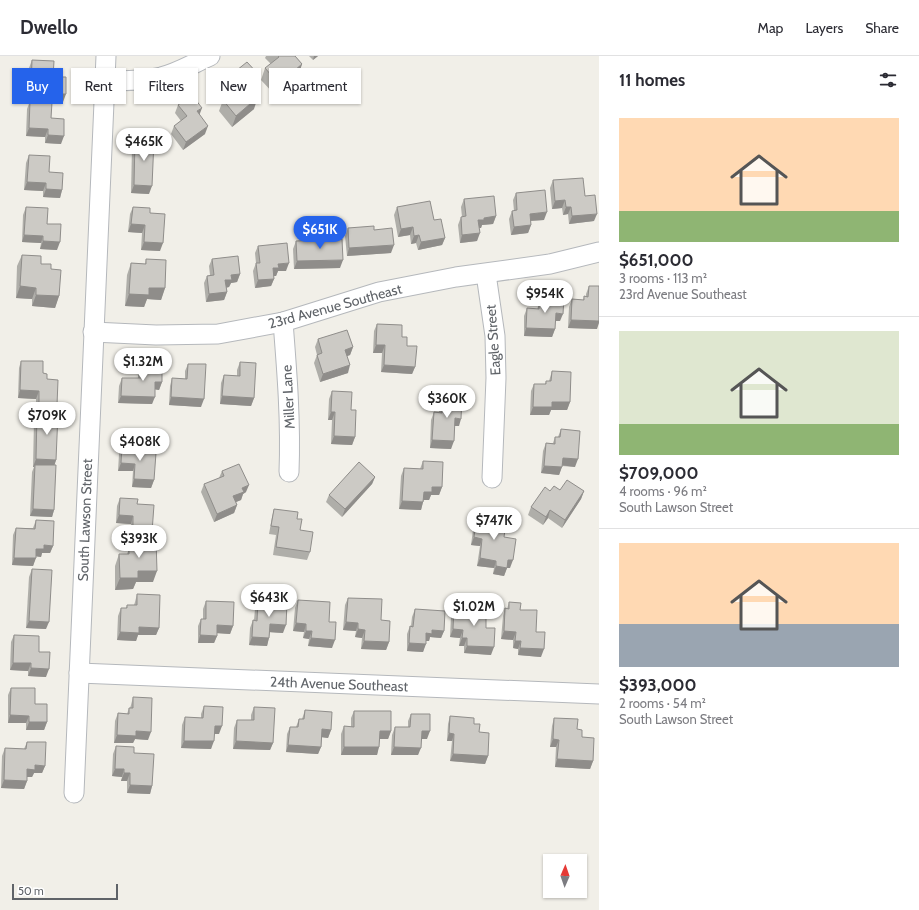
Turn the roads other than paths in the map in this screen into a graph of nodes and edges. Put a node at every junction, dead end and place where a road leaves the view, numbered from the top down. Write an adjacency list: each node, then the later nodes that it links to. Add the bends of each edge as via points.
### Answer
1 (106, 56): 3 (street, South Lawson Street)
2 (210, 56): 4 (street, via 161,77)
3 (106, 68)
4 (126, 80)
5 (104, 104): 9 (street, South Lawson Street)
6 (599, 252): 7 (street, 23rd Avenue Southeast, via 550,264)
7 (486, 274): 8 (street, 23rd Avenue Southeast, via 456,277 379,292); 11 (street, Eagle Street, via 495,336)
8 (283, 322): 9 (street, 23rd Avenue Southeast, via 218,334 156,336); 10 (street, Miller Lane, via 290,421)
9 (93, 332): 12 (street, South Lawson Street)
10 (289, 472)
11 (492, 478)
12 (79, 673): 13 (street, 24th Avenue Southeast); 14 (street, South Lawson Street)
13 (599, 694)
14 (74, 793)

